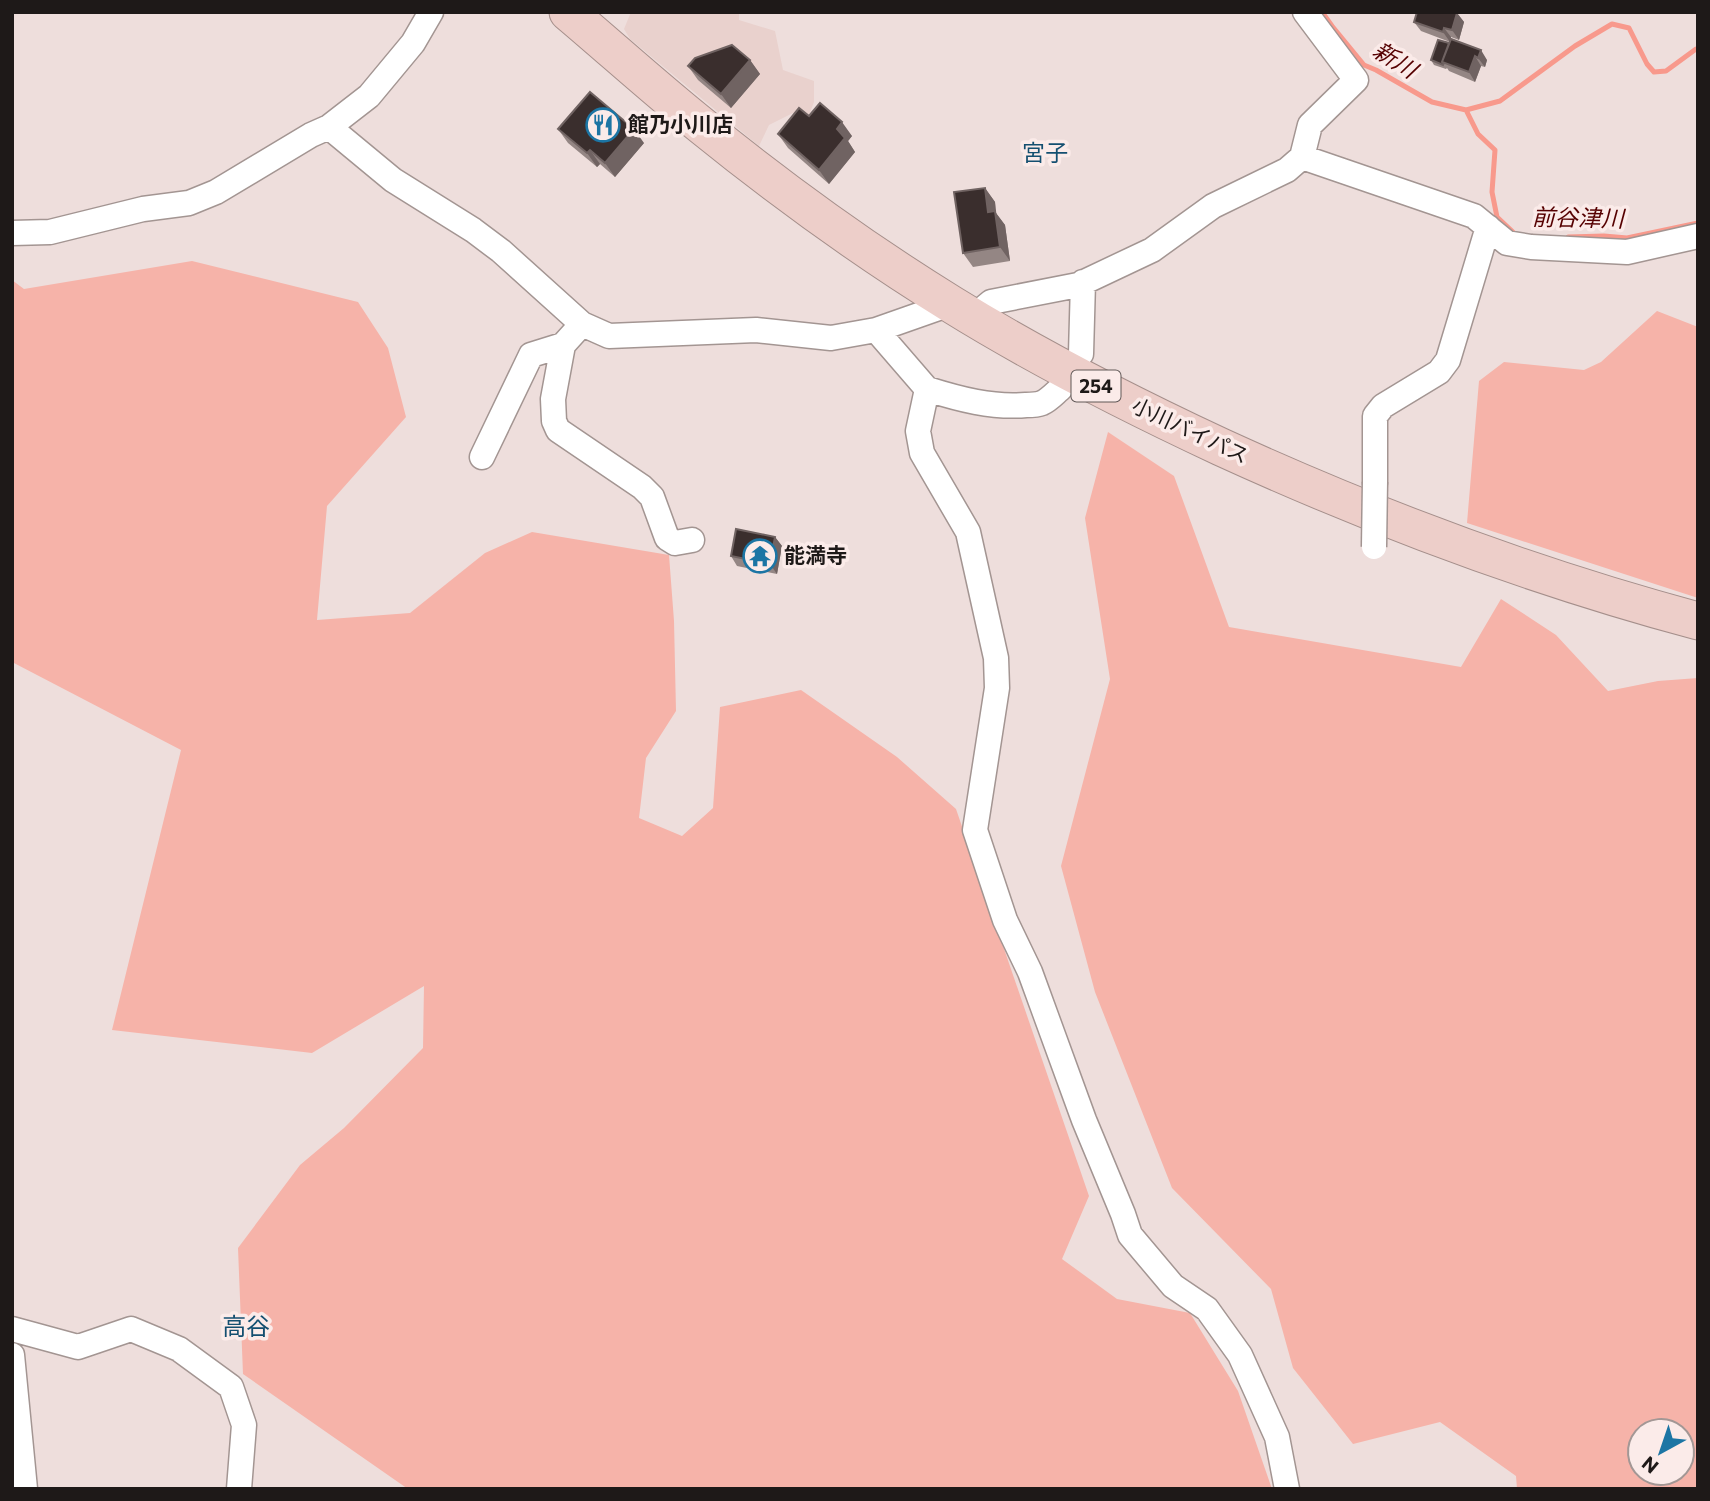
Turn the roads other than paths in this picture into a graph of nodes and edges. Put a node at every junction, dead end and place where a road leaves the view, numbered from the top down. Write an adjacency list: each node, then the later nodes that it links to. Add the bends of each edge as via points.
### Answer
1 (430, 12): 4 (street, via 413,43 369,96)
2 (569, 12): 10 (highway, 小川バイパス / 254, via 702,126 788,192)
3 (1305, 12): 5 (street, via 1356,80 1310,125)
4 (329, 127): 7 (street, via 189,203 142,209 50,232); 11 (street, via 393,180 501,251)
5 (1302, 157): 6 (street, via 1455,208); 9 (street, via 1287,170 1213,206 1152,250)
6 (1488, 227): 8 (street, via 1507,243 1627,252); 19 (street, bridge, via 1448,360 1439,372 1383,406 1375,416)
7 (12, 233)
8 (1698, 236)
9 (1083, 282): 10 (street); 14 (street)
10 (961, 311): 12 (street); 20 (highway, 小川バイパス / 254, via 1042,358 1282,475 1463,548)
11 (582, 324): 12 (street, via 608,336 756,330 831,338); 13 (street)
12 (876, 330): 15 (street)
13 (563, 345): 17 (street, via 531,355); 18 (street, via 553,399 558,430 642,487 652,497 667,538 675,543)
14 (1081, 354)
15 (927, 389): 16 (street, via 1014,406 1040,404); 25 (street, via 918,431 922,453 968,532 996,657 998,688 975,830 1130,1235 1173,1286 1207,1309 1240,1355 1277,1437)
16 (1060, 389)
17 (482, 457)
18 (692, 540)
19 (1374, 556)
20 (1698, 621)
21 (12, 1329): 24 (street, via 78,1347 131,1329 179,1349 231,1387 244,1425)
22 (12, 1355): 23 (street)
23 (25, 1489)
24 (239, 1489)
25 (1287, 1489)

